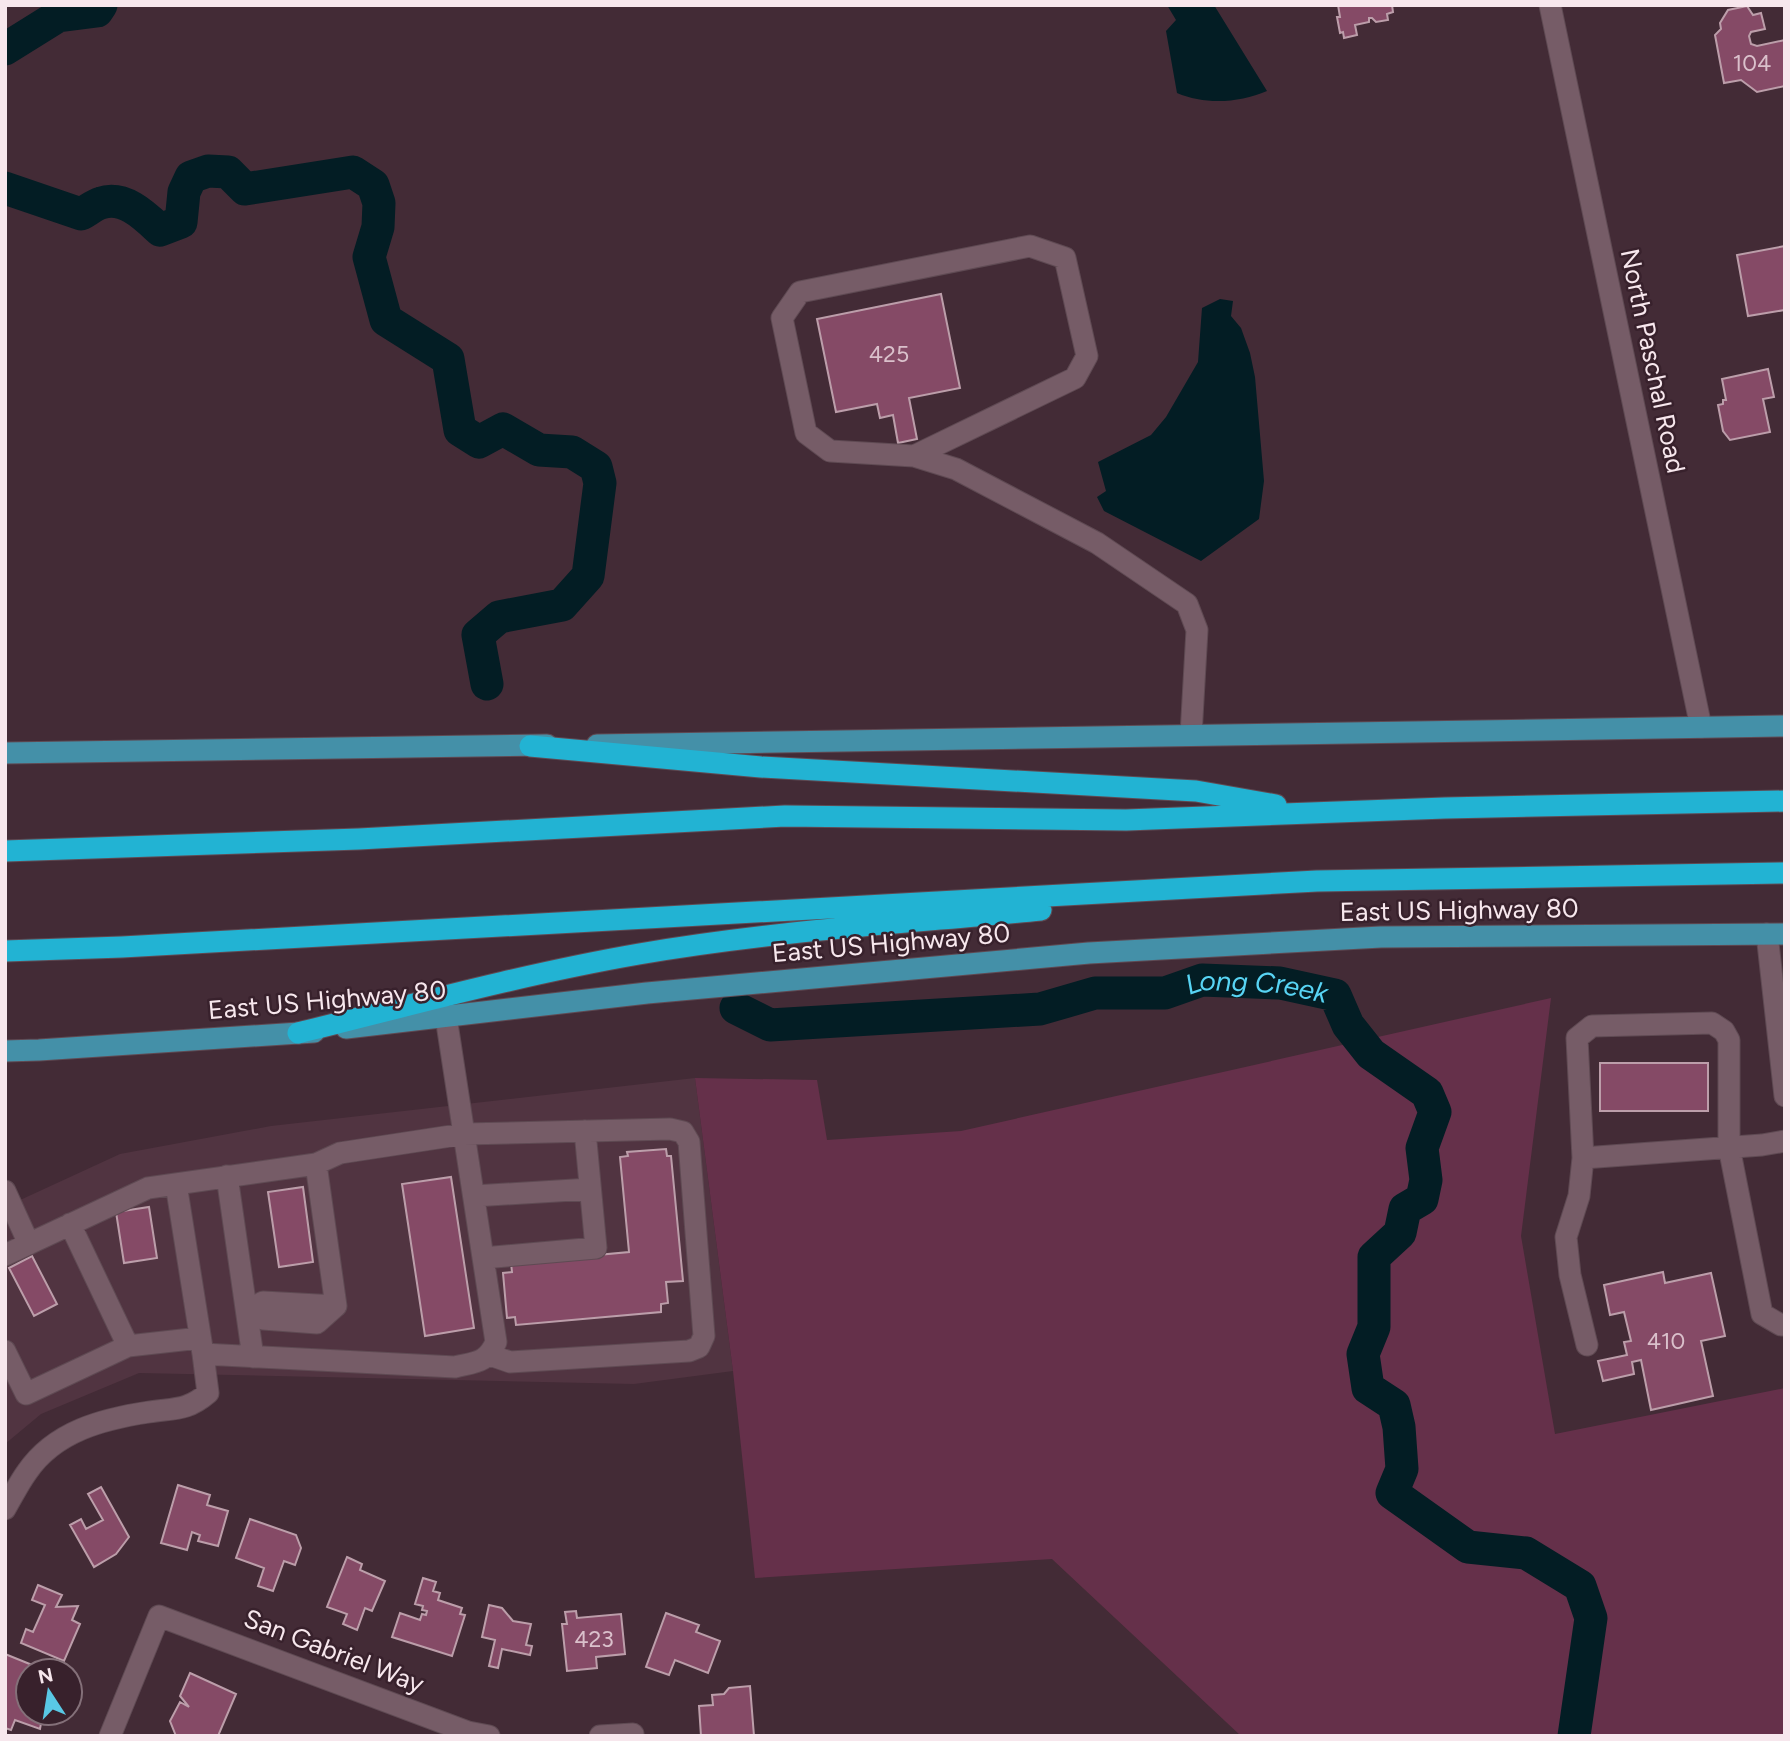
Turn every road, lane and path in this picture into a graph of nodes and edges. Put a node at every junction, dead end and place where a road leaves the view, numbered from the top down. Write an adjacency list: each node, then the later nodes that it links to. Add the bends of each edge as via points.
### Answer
1 (1550, 5): 4 (street, North Paschal Road)
2 (914, 456): 2 (street, via 830,451 806,433 782,318 800,292 1030,246 1065,258 1087,356 1075,378); 5 (street, via 956,469 1097,544 1187,604 1197,631)
3 (1785, 726): 4 (main road)
4 (1701, 727): 5 (main road)
5 (1191, 735): 6 (main road)
6 (530, 746): 7 (main road); 9 (highway, via 761,767 1196,791)
7 (5, 753)
8 (1785, 801): 9 (highway)
9 (1316, 813): 10 (highway, via 1126,820 785,816 359,839)
10 (5, 851)
11 (1785, 873): 12 (highway)
12 (1317, 881): 14 (highway); 16 (highway, via 769,936 640,954 529,976)
13 (1776, 934): 15 (main road, East US Highway 80, via 1381,937 1088,953 647,993); 18 (street)
14 (5, 951)
15 (446, 1017): 16 (main road, East US Highway 80); 20 (street)
16 (298, 1033): 17 (main road, East US Highway 80)
17 (5, 1051)
18 (1785, 1096)
19 (585, 1131): 20 (street); 27 (street); 40 (street, via 670,1129 682,1132 689,1142 704,1336 699,1347 689,1351 510,1362)
20 (464, 1134): 24 (street, via 340,1153); 29 (street)
21 (1785, 1141): 22 (street)
22 (1729, 1147): 23 (street); 23 (street, via 1729,1040 1724,1031 1712,1023 1592,1026 1577,1038); 35 (street, via 1762,1314)
23 (1583, 1158): 36 (street, via 1579,1196 1566,1237)
24 (316, 1164): 25 (street); 34 (street, via 336,1306 262,1302)
25 (227, 1176): 26 (street); 34 (street)
26 (176, 1184): 30 (street, via 148,1188); 38 (street)
27 (590, 1189): 29 (street); 33 (street, via 596,1248)
28 (5, 1191): 31 (street)
29 (474, 1196): 33 (street)
30 (70, 1224): 31 (street); 37 (street)
31 (29, 1244): 32 (street)
32 (5, 1255)
33 (483, 1258): 40 (street, via 496,1342)
34 (247, 1312): 41 (street)
35 (1785, 1325)
36 (1587, 1345)
37 (128, 1346): 38 (street); 39 (street, via 26,1394)
38 (201, 1346): 41 (street); 42 (street, via 208,1393 193,1406 121,1416 76,1430 42,1453)
39 (5, 1351)
40 (490, 1355): 41 (street, via 455,1367)
41 (253, 1357)
42 (7, 1502)
43 (110, 1736): 44 (street, San Gabriel Way, via 159,1616)
44 (489, 1736)
45 (600, 1736): 46 (street)
46 (634, 1736)

